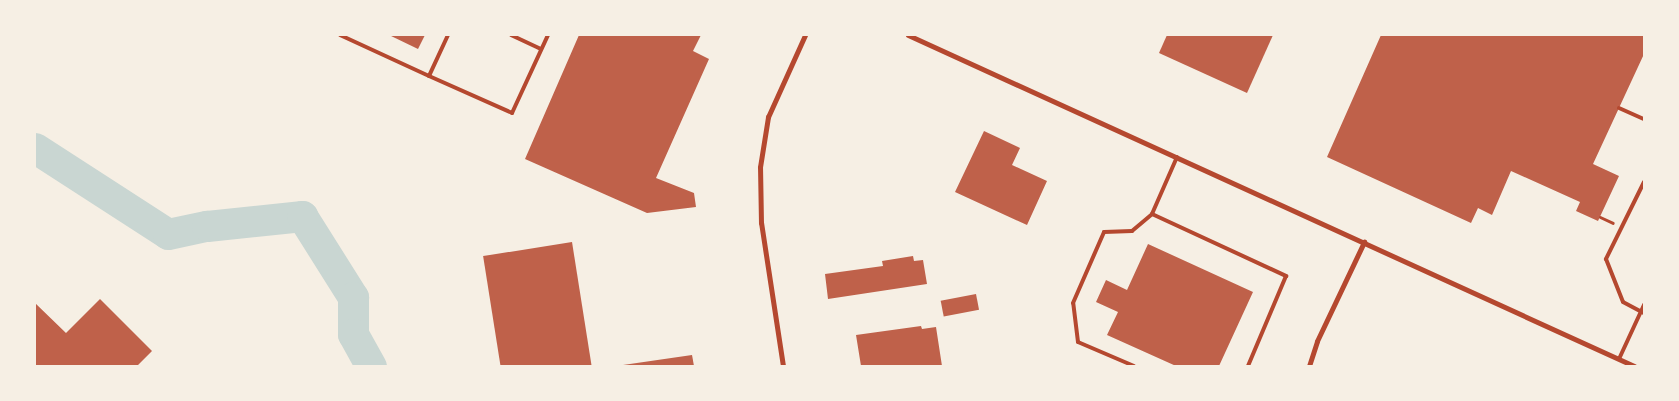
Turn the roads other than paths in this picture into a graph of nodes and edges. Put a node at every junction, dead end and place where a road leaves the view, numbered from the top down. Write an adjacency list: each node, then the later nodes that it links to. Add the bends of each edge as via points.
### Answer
1 (340, 35): 8 (lane)
2 (448, 35): 8 (lane)
3 (511, 35): 7 (lane)
4 (548, 35): 7 (lane)
5 (805, 35): 18 (street, via 768,118 760,167 761,223)
6 (908, 35): 11 (street)
7 (541, 49): 8 (lane, via 512,114)
8 (429, 76)
9 (1619, 108): 10 (lane)
10 (1644, 120)
11 (1177, 157): 13 (lane); 14 (street)
12 (1644, 182): 16 (lane, via 1606,259 1624,302)
13 (1152, 214): 19 (lane, via 1132,231 1104,232 1073,303 1078,342); 20 (lane, via 1286,276)
14 (1364, 242): 17 (street); 21 (street, via 1317,341)
15 (1644, 305): 16 (lane)
16 (1643, 312): 17 (lane)
17 (1619, 359): 22 (street)
18 (782, 366)
19 (1134, 366)
20 (1248, 366)
21 (1309, 366)
22 (1634, 366)

